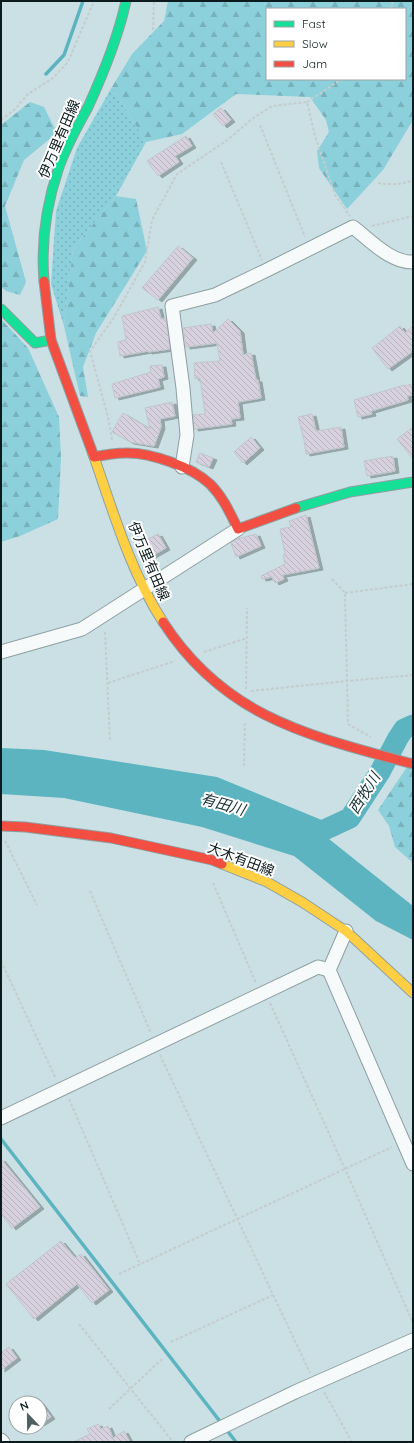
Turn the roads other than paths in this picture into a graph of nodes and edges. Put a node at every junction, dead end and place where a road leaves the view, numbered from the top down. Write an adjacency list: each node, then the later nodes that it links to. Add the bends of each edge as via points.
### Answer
1 (126, 1): 4 (main road, 伊万里有田線, via 114,46 59,169 51,199 42,256 45,310)
2 (413, 262): 6 (street, via 392,257 359,227 215,295 172,306 187,435)
3 (1, 309): 4 (main road, via 35,343)
4 (51, 340): 5 (main road, 伊万里有田線)
5 (94, 457): 6 (main road, via 135,452 151,455); 9 (main road, 伊万里有田線)
6 (182, 467): 8 (main road, via 204,478 222,498)
7 (413, 482): 8 (main road, via 350,492 298,506)
8 (238, 529): 9 (street)
9 (144, 590): 10 (street, via 82,629); 11 (main road, 伊万里有田線, via 159,619 194,662 216,683 260,714 292,728)
10 (1, 652)
11 (413, 764)
12 (1, 826): 13 (main road, 大木有田線, via 111,838 212,860 267,882)
13 (346, 931): 14 (street); 15 (main road, 大木有田線)
14 (329, 970): 16 (street, via 318,967); 17 (street)
15 (413, 993)
16 (1, 1118)
17 (413, 1164)
18 (413, 1340): 19 (street, via 295,1392)
19 (191, 1442)

